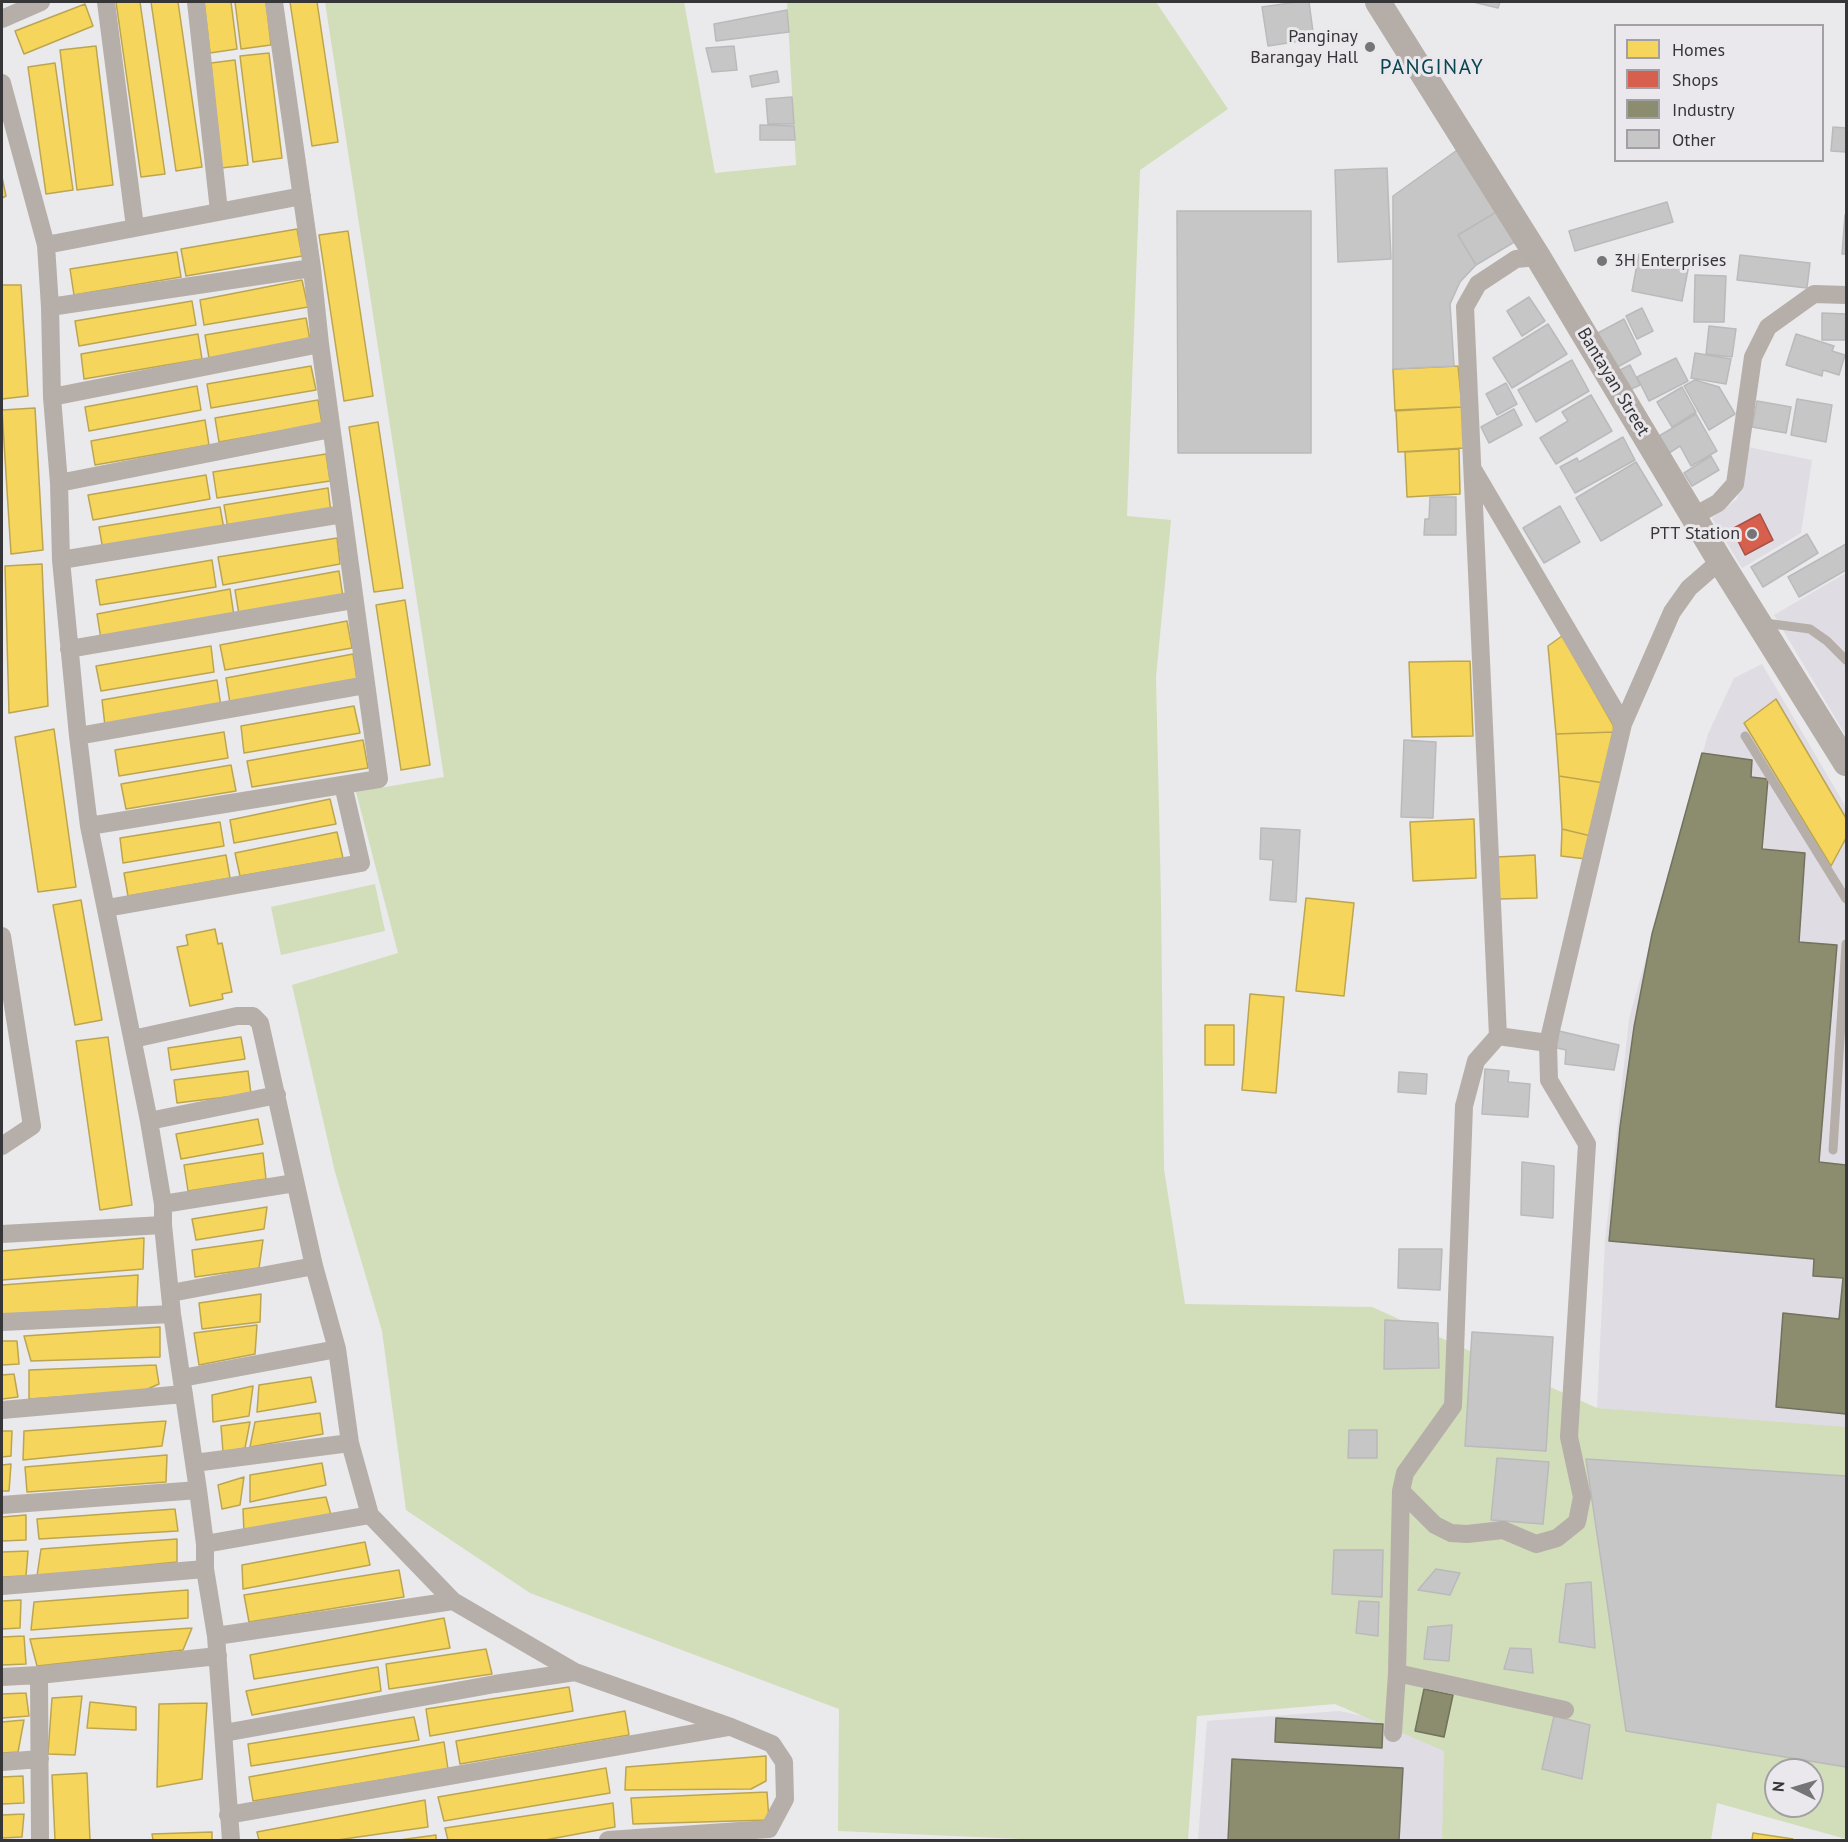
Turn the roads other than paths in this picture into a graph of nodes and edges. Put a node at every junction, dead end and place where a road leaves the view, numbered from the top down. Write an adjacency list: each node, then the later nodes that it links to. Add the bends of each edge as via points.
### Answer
1 (41, 2): 6 (street)
2 (106, 2): 10 (street)
3 (196, 2): 9 (street)
4 (274, 2): 8 (street)
5 (1378, 2): 12 (main road, Bantayan Street)
6 (2, 19)
7 (2, 83): 11 (street)
8 (302, 196): 9 (street); 13 (street)
9 (219, 211): 10 (street)
10 (135, 227): 11 (street)
11 (46, 245): 15 (street)
12 (1538, 258): 19 (street, via 1516,259 1478,284 1465,307); 22 (main road, Bantayan Street)
13 (312, 268): 15 (street); 16 (street)
14 (1846, 295): 22 (street, via 1814,294 1768,327 1753,357 1735,484 1718,503)
15 (50, 307): 17 (street)
16 (320, 344): 17 (street); 18 (street)
17 (52, 397): 20 (street)
18 (331, 429): 20 (street); 21 (street)
19 (1471, 467): 30 (street); 40 (street)
20 (59, 483): 23 (street)
21 (343, 514): 23 (street); 25 (street)
22 (1694, 516): 24 (main road, Bantayan Street)
23 (61, 560): 27 (street)
24 (1720, 561): 26 (main road, Bantayan Street); 30 (street, via 1689,588 1672,612)
25 (354, 600): 27 (street); 29 (street)
26 (1759, 622): 28 (lane, via 1810,629); 33 (main road, Bantayan Street)
27 (69, 650): 31 (street)
28 (1846, 660)
29 (366, 685): 31 (street); 34 (street, via 379,779)
30 (1623, 724): 42 (street)
31 (78, 736): 35 (street)
32 (1745, 736): 36 (lane)
33 (1846, 764)
34 (344, 785): 35 (street); 37 (street, via 361,862)
35 (88, 826): 37 (street)
36 (1846, 899)
37 (107, 908): 41 (street)
38 (2, 936): 47 (street, via 32,1126)
39 (1846, 944): 44 (lane)
40 (1498, 1036): 42 (street); 63 (street, via 1476,1061 1464,1106 1453,1406 1405,1473)
41 (133, 1039): 43 (street, via 237,1016 253,1016 260,1023); 46 (street)
42 (1548, 1043): 63 (street, via 1549,1080 1587,1144 1569,1437 1582,1497 1577,1522 1557,1538 1536,1544 1503,1530 1451,1533 1435,1525)
43 (276, 1095): 46 (street); 49 (street)
44 (1836, 1107): 45 (lane); 48 (lane)
45 (1846, 1108)
46 (149, 1121): 50 (street)
47 (2, 1146)
48 (1833, 1150)
49 (295, 1183): 50 (street); 53 (street)
50 (163, 1204): 51 (street)
51 (163, 1225): 52 (street); 54 (street)
52 (2, 1234)
53 (314, 1266): 54 (street); 57 (street)
54 (171, 1293): 55 (street)
55 (172, 1314): 56 (street); 58 (street)
56 (2, 1322)
57 (337, 1349): 58 (street); 60 (street)
58 (183, 1386): 59 (street); 61 (street)
59 (2, 1410)
60 (350, 1443): 61 (street); 65 (street)
61 (194, 1463): 62 (street)
62 (198, 1490): 64 (street); 66 (street)
63 (1401, 1491): 73 (street)
64 (2, 1505)
65 (370, 1515): 66 (street); 69 (street)
66 (204, 1544): 67 (street)
67 (205, 1569): 68 (street); 70 (street)
68 (2, 1586)
69 (453, 1601): 70 (street); 72 (street)
70 (216, 1636): 71 (street)
71 (218, 1656): 74 (street); 78 (street)
72 (575, 1672): 77 (street); 78 (street)
73 (1397, 1673): 76 (street); 79 (street)
74 (39, 1675): 75 (street); 80 (street)
75 (2, 1677)
76 (1565, 1710)
77 (731, 1727): 82 (street); 85 (street, via 772,1744 784,1762 785,1799 769,1829)
78 (224, 1733): 82 (street)
79 (1393, 1733)
80 (40, 1759): 81 (street); 83 (street)
81 (2, 1762)
82 (228, 1815): 84 (street)
83 (40, 1840)
84 (231, 1840)
85 (608, 1840)

